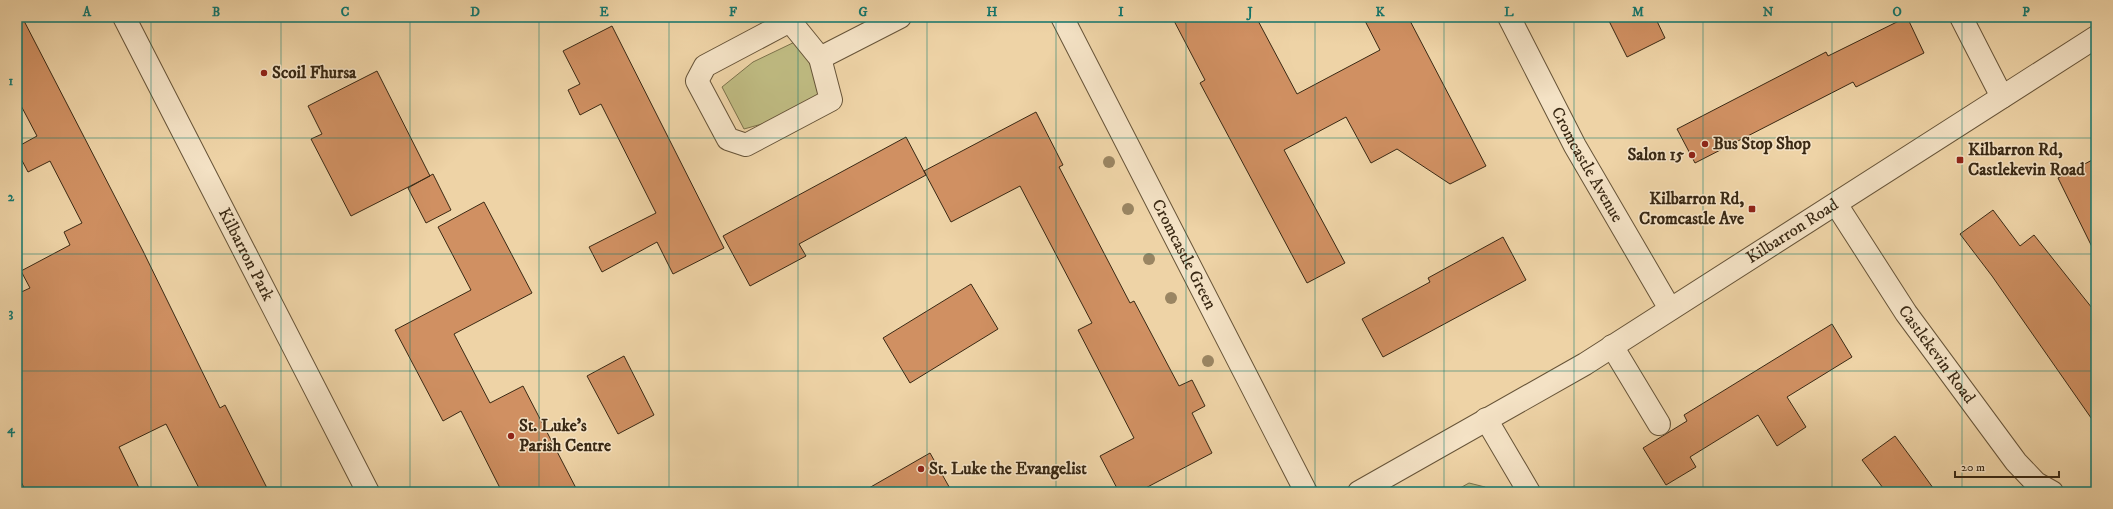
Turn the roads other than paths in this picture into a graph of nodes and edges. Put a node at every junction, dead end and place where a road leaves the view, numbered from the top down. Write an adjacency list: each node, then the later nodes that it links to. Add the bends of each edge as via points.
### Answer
1 (124, 17): 14 (street, Kilbarron Park)
2 (900, 17): 7 (street)
3 (1062, 17): 15 (street, Cromcastle Green)
4 (1509, 17): 10 (street, Cromcastle Avenue, via 1575,146)
5 (1961, 17): 8 (street)
6 (2096, 37): 8 (street, Kilbarron Road)
7 (820, 58): 7 (street, via 831,100 746,145 728,140 697,81 705,66 790,21)
8 (2002, 97): 9 (street, Kilbarron Road)
9 (1836, 204): 10 (street, Kilbarron Road); 18 (street, Castlekevin Road, via 1906,313 2016,462 2036,483)
10 (1670, 309): 11 (street, Kilbarron Road)
11 (1612, 346): 12 (street, Kilbarron Road); 13 (street)
12 (1486, 420): 16 (street, Kilbarron Road); 17 (street)
13 (1659, 424)
14 (368, 492)
15 (1306, 492)
16 (1359, 492)
17 (1529, 492)
18 (2052, 492)

